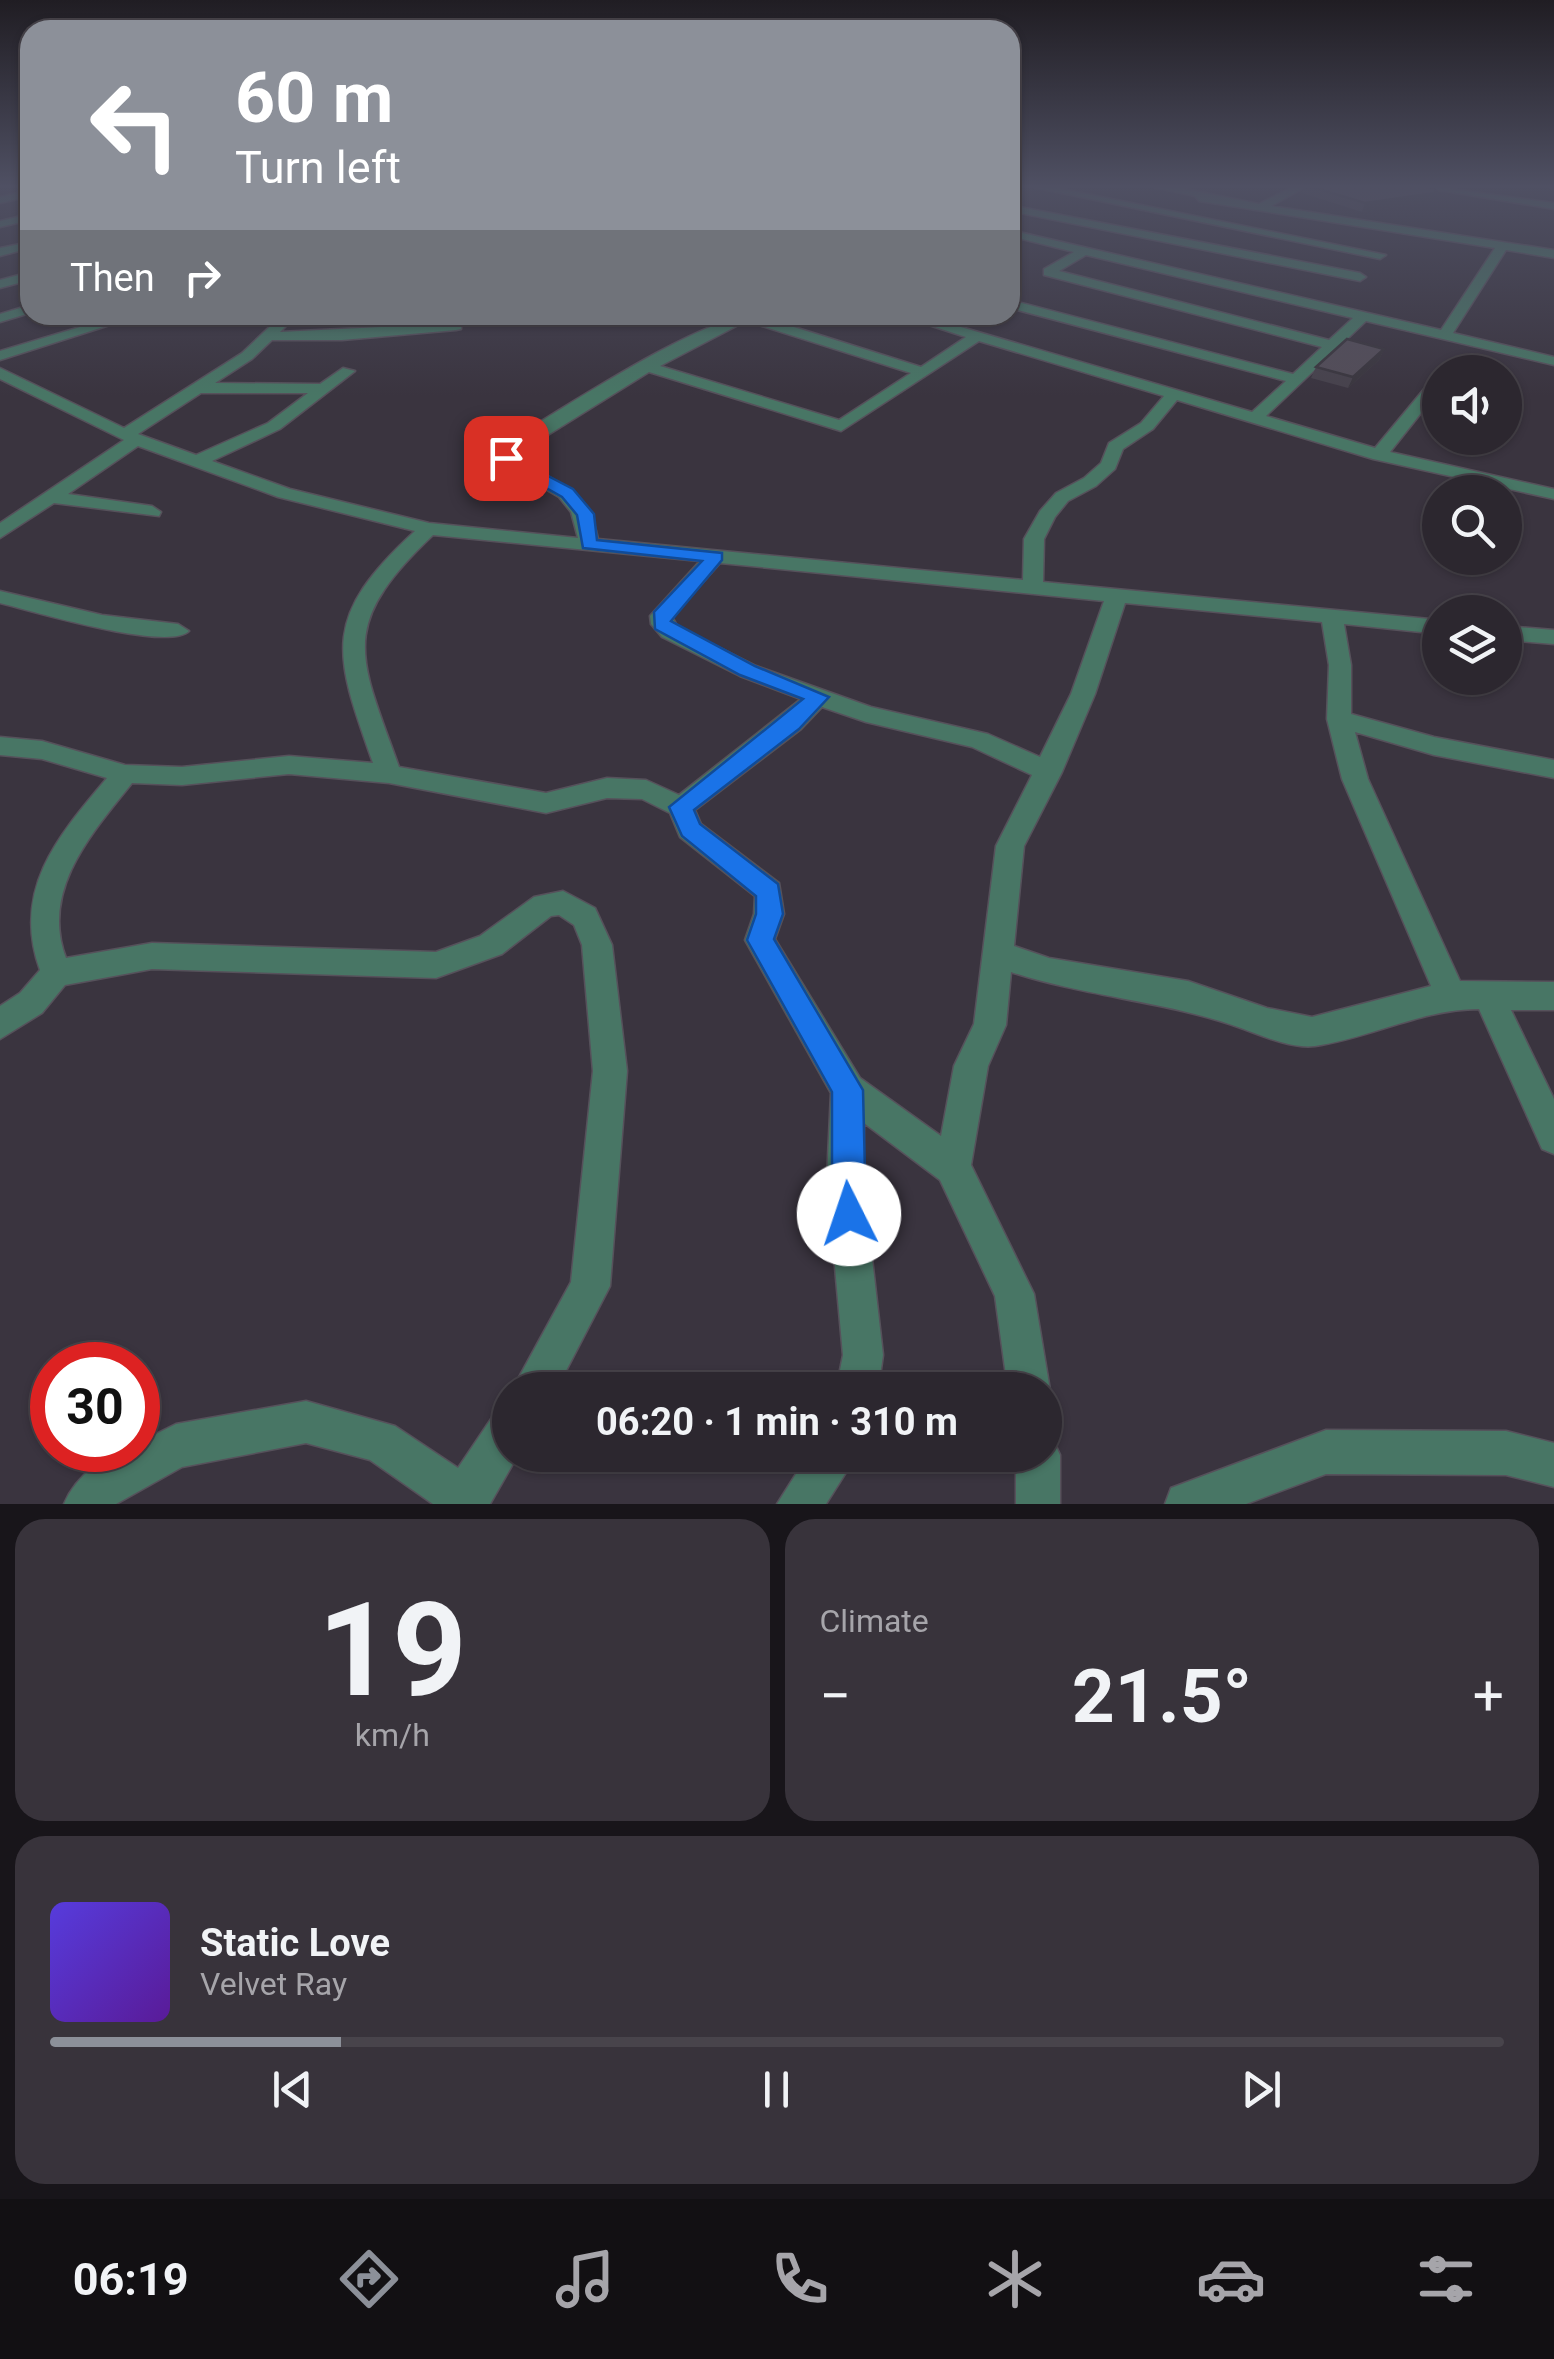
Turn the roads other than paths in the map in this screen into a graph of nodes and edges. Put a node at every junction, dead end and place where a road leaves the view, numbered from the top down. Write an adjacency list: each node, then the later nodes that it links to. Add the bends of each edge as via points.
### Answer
1 (1077, 255): 24 (street, via 1048,272)
2 (1102, 255): 7 (street)
3 (1128, 255): 7 (street)
4 (1248, 255): 8 (street)
5 (1379, 255): 8 (street)
6 (1497, 255): 22 (street)
7 (1122, 260): 10 (street)
8 (1360, 277): 10 (street)
9 (1020, 307): 32 (street)
10 (1340, 310): 11 (street)
11 (1364, 316): 22 (street); 24 (street)
12 (101, 325): 26 (street)
13 (278, 325): 20 (street)
14 (725, 325): 28 (street)
15 (773, 325): 30 (street)
16 (937, 325): 19 (street)
17 (947, 325): 19 (street)
18 (456, 326): 20 (street)
19 (943, 327): 21 (street)
20 (265, 336): 33 (street)
21 (976, 337): 30 (street); 35 (street)
22 (1443, 337): 23 (street)
23 (1468, 343): 25 (street); 27 (street)
24 (1332, 345): 32 (street)
25 (1458, 355)
26 (0, 356)
27 (1554, 361)
28 (651, 368): 30 (street, via 841,426); 48 (street, via 507,450 513,464 568,493 586,514)
29 (348, 371): 34 (street)
30 (919, 371)
31 (0, 373): 38 (street)
32 (1296, 379): 37 (street)
33 (200, 388): 34 (street); 38 (street)
34 (325, 389): 40 (street, via 274,426)
35 (1172, 397): 37 (street); 50 (street, via 1147,426 1115,446 1100,474 1062,497 1047,515 1034,539)
36 (1422, 401): 39 (street)
37 (1253, 420): 39 (street)
38 (131, 437): 40 (street); 42 (street)
39 (1379, 455): 41 (street)
40 (197, 461): 46 (street, via 284,493)
41 (1554, 494)
42 (55, 498): 44 (street); 45 (street)
43 (0, 504): 45 (street)
44 (152, 512)
45 (24, 517): 47 (street)
46 (429, 529): 48 (street); 64 (street, via 381,573 358,622 354,672)
47 (0, 532)
48 (589, 544): 49 (street)
49 (716, 556): 50 (street); 58 (street, via 661,616 662,624 748,670)
50 (1033, 587): 51 (street)
51 (1117, 594): 53 (street); 62 (street)
52 (0, 596): 55 (street, via 102,622)
53 (1332, 617): 54 (street); 59 (street)
54 (1422, 625)
55 (178, 631)
56 (1522, 635): 57 (street)
57 (1554, 638)
58 (818, 697): 62 (street, via 979,740); 65 (street)
59 (1339, 719): 61 (street); 68 (street, via 1355,779)
60 (0, 746): 63 (street, via 42,750)
61 (1554, 769)
62 (1049, 772): 66 (street, via 1010,846)
63 (125, 774): 64 (street, via 182,776 290,765); 67 (street, via 70,842 40,909 44,949)
64 (389, 774): 65 (street, via 546,803 607,788 646,790)
65 (681, 807): 72 (street, via 690,830 768,891 770,914 760,940)
66 (998, 954): 68 (street, via 1049,971 1188,995 1312,1032); 74 (street, via 990,1025 971,1066)
67 (56, 973): 71 (street, via 31,1003); 75 (street, via 152,956 436,965 492,945 544,905 564,903 586,917 597,946 610,1071 590,1286)
68 (1451, 995): 69 (street)
69 (1489, 996): 70 (street); 73 (street)
70 (1554, 996)
71 (0, 1024)
72 (848, 1090): 74 (street); 76 (street, via 845,1179)
73 (1554, 1137)
74 (953, 1167): 77 (street, via 1014,1294)
75 (542, 1372)
76 (860, 1372)
77 (1026, 1372)
78 (492, 1459): 82 (street)
79 (1554, 1465): 86 (street, via 1506,1453 1326,1452)
80 (823, 1472): 84 (street)
81 (1038, 1472): 85 (street)
82 (467, 1501): 83 (street, via 380,1442 306,1422 176,1446 102,1487)
83 (86, 1504)
84 (799, 1504)
85 (1038, 1504)
86 (1187, 1504)

